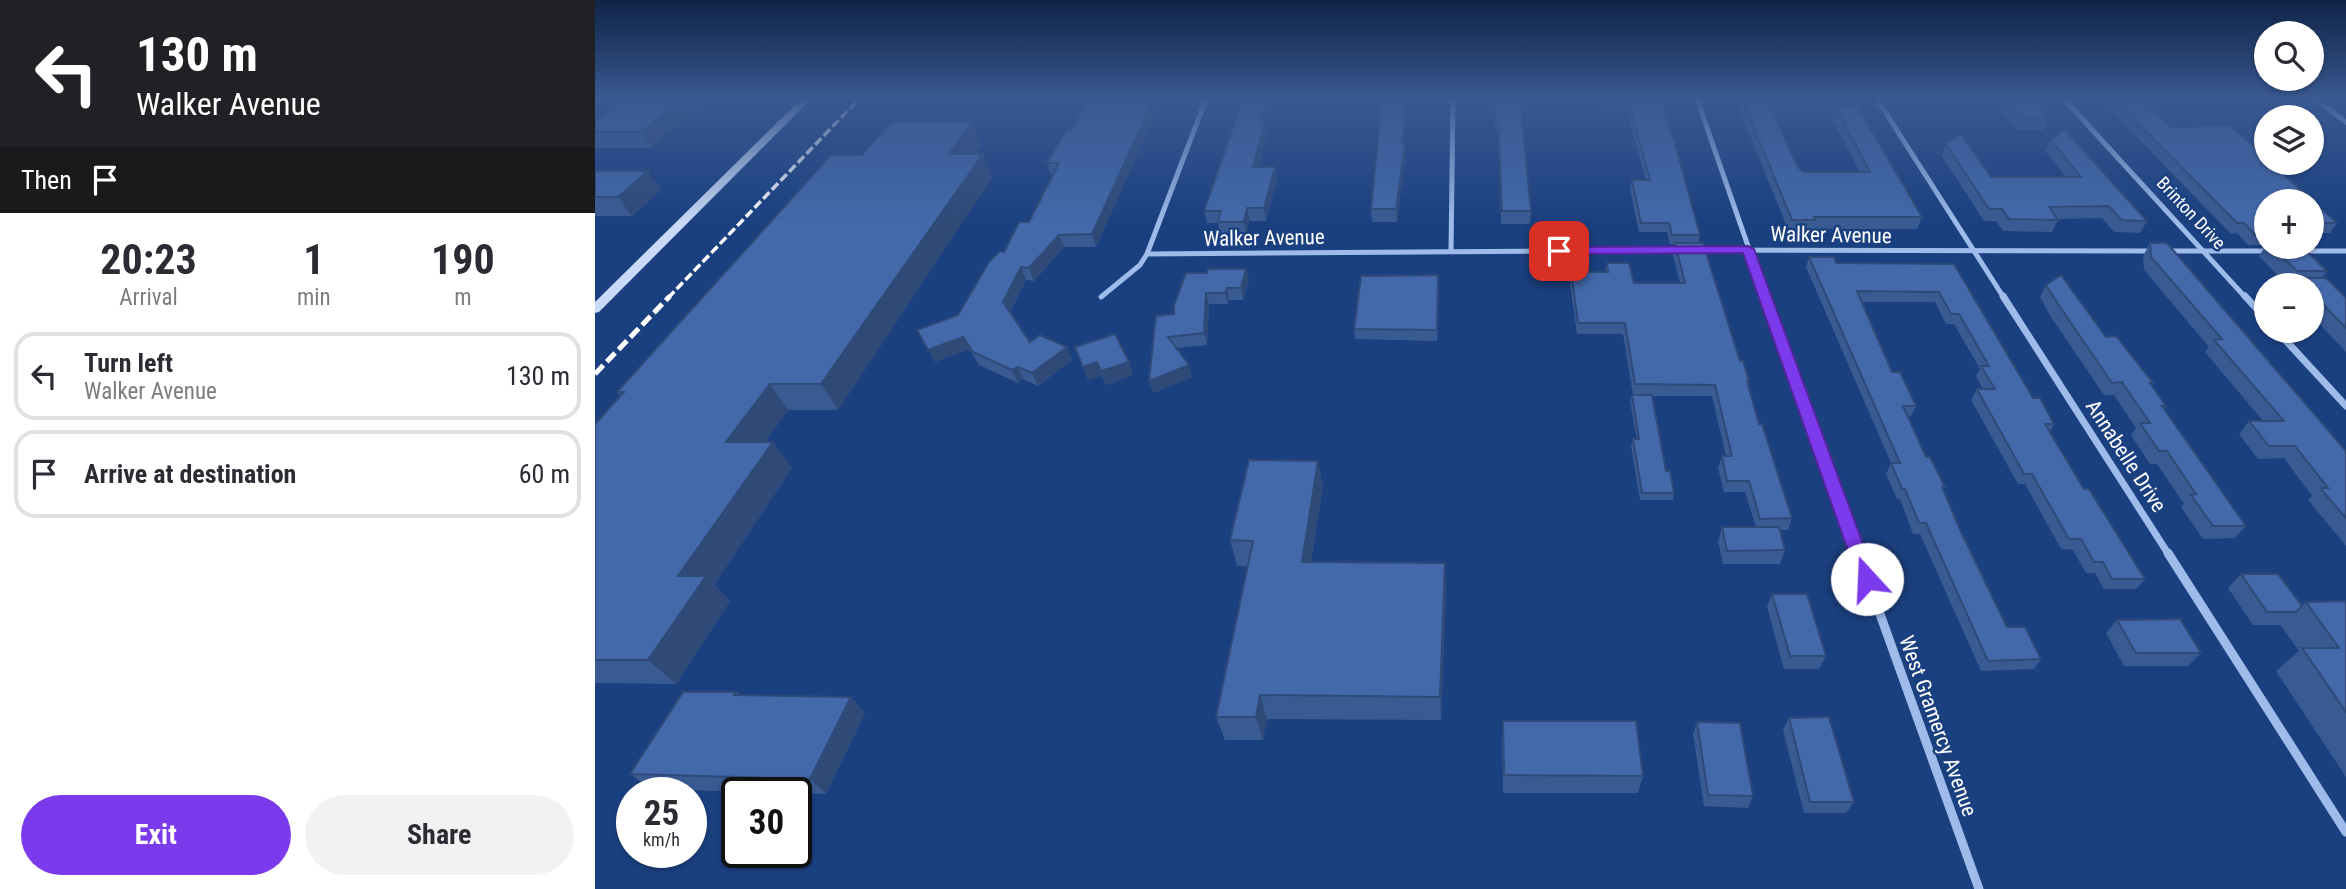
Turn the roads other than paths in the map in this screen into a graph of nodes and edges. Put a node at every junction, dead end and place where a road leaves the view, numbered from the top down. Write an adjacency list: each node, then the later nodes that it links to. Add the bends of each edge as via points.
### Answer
1 (764, 140): 17 (main road)
2 (1190, 140): 14 (street)
3 (1452, 140): 8 (street)
4 (1711, 140): 7 (street, West Gramercy Avenue)
5 (1904, 140): 13 (street, Annabelle Drive)
6 (2102, 140): 9 (street, Brinton Drive)
7 (1748, 249): 8 (street, Walker Avenue); 13 (street, Walker Avenue); 21 (street, West Gramercy Avenue)
8 (1451, 251): 14 (street, Walker Avenue)
9 (2205, 251): 10 (street, Walker Avenue); 13 (street, Walker Avenue); 16 (street, Brinton Drive)
10 (2254, 251)
11 (2324, 251): 12 (street)
12 (2346, 251)
13 (1975, 252): 20 (street, Annabelle Drive)
14 (1147, 254): 15 (street)
15 (1101, 297)
16 (2254, 305)
17 (595, 309)
18 (2288, 343): 19 (street)
19 (2346, 406)
20 (2346, 832)
21 (1979, 889)

